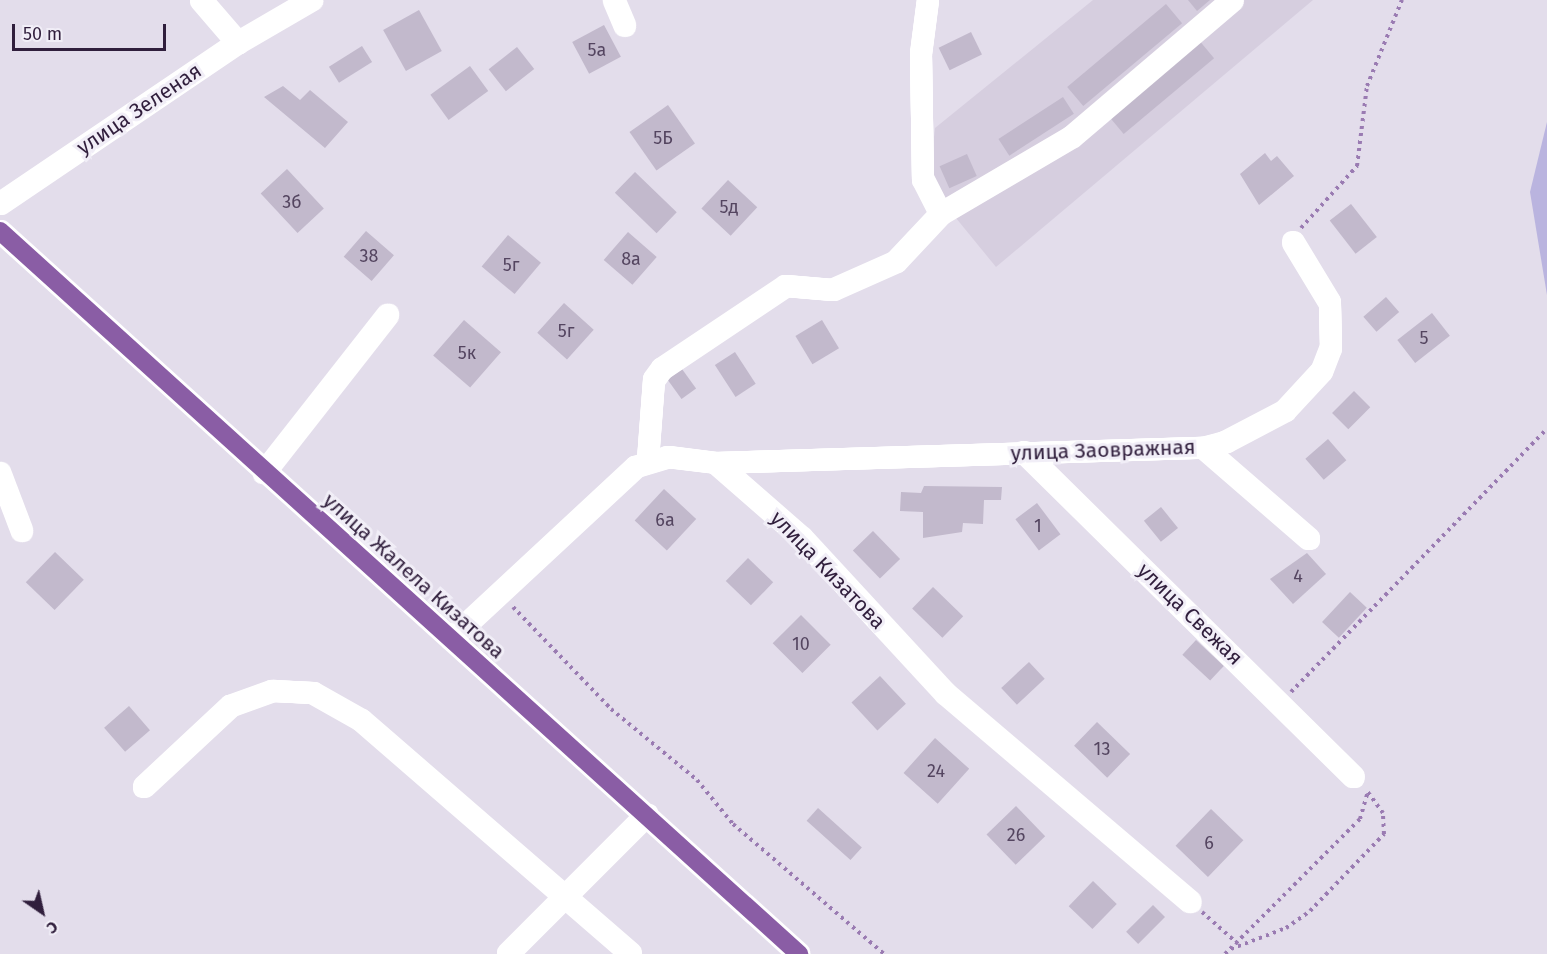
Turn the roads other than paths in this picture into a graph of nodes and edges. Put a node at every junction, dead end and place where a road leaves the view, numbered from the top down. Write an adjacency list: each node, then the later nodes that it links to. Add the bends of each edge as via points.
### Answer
1 (201, 0): 7 (street)
2 (312, 0): 7 (street, улица Зеленая)
3 (614, 0): 6 (street)
4 (928, 0): 9 (street, via 921,54 922,179)
5 (1233, 0): 9 (street, via 1072,137)
6 (625, 26)
7 (238, 43): 8 (street, улица Зеленая)
8 (0, 204)
9 (941, 214): 15 (street, via 879,273 833,290 786,286 662,369 654,380 654,432)
10 (0, 231): 18 (main road, улица Жалела Кизатова)
11 (1293, 242): 13 (street, улица Заовражная, via 1330,303 1330,348 1322,371 1285,411 1256,430)
12 (388, 315): 18 (street)
13 (1204, 448): 14 (street, улица Заовражная); 20 (street)
14 (1024, 452): 16 (street, улица Заовражная); 22 (street, улица Свежая)
15 (648, 460): 16 (street); 21 (street)
16 (717, 463): 26 (street, улица Кизатова, via 802,538 946,694)
17 (0, 473): 19 (street)
18 (264, 473): 21 (main road, улица Жалела Кизатова)
19 (22, 531)
20 (1309, 539)
21 (451, 639): 24 (main road, улица Жалела Кизатова)
22 (1354, 777)
23 (144, 787): 25 (street, via 231,706 273,691 313,693 361,720)
24 (647, 815): 25 (street); 29 (main road, улица Жалела Кизатова)
25 (570, 896): 27 (street); 28 (street)
26 (1190, 902)
27 (508, 954)
28 (630, 954)
29 (799, 954)

